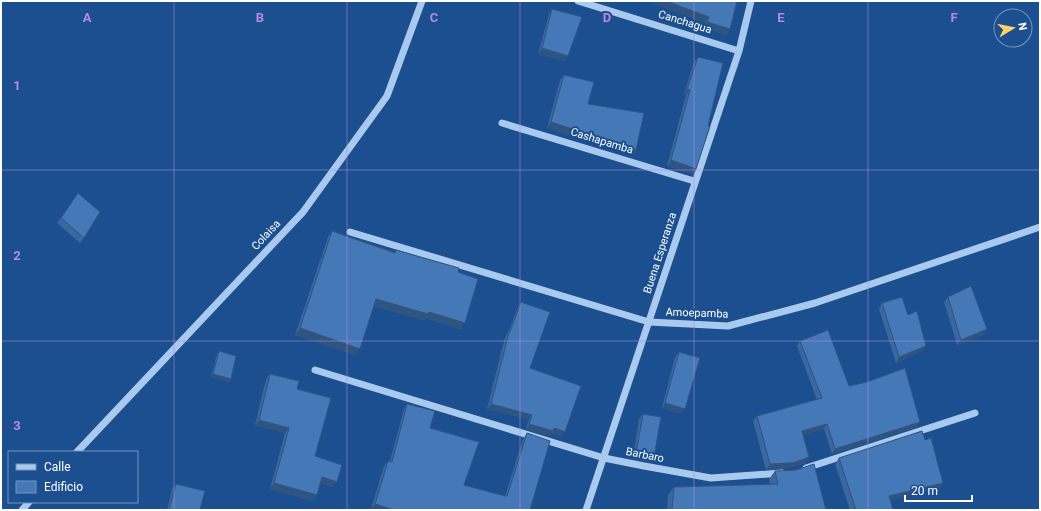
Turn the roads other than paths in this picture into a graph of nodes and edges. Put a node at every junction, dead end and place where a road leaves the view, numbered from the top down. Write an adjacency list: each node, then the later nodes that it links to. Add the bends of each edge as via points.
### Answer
1 (422, 1): 12 (street, Colaisa, via 387,96 303,212)
2 (578, 1): 4 (street, Canchagua)
3 (751, 1): 4 (street, Buena Esperanza)
4 (739, 51): 6 (street, Buena Esperanza)
5 (502, 123): 6 (street, Cashapamba)
6 (694, 181): 9 (street, Buena Esperanza)
7 (1040, 227): 9 (street, Amoepamba, via 815,303 728,326)
8 (350, 232): 9 (street, Amoepamba)
9 (649, 322): 13 (street, Buena Esperanza)
10 (314, 370): 13 (street, Barbaro)
11 (975, 413): 14 (street)
12 (77, 451)
13 (604, 458): 15 (street, Barbaro, via 711,478); 16 (street, Buena Esperanza)
14 (798, 470)
15 (790, 473)
16 (586, 510)

